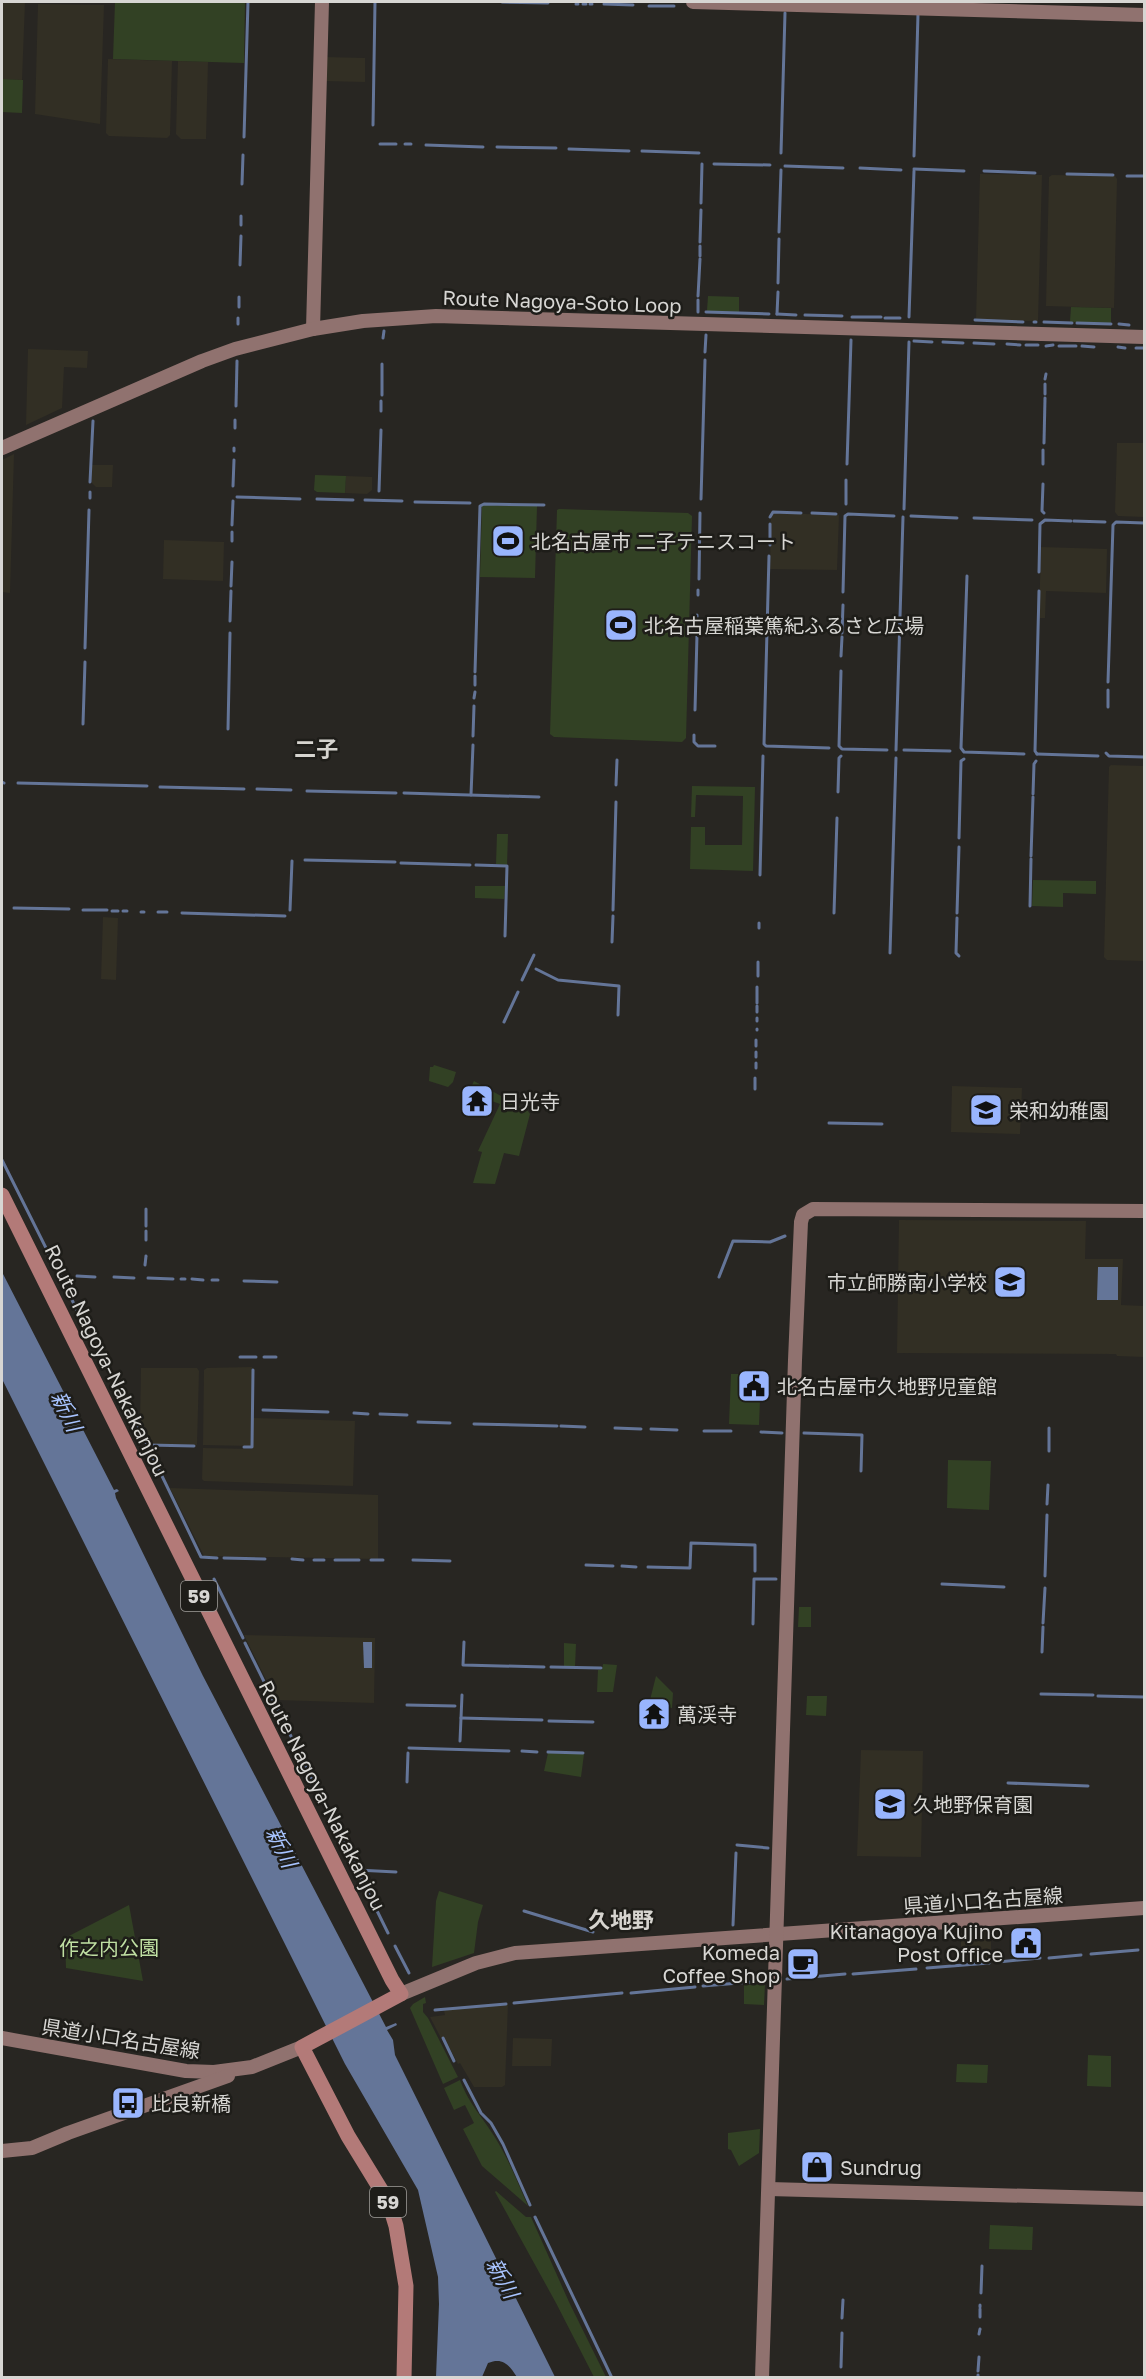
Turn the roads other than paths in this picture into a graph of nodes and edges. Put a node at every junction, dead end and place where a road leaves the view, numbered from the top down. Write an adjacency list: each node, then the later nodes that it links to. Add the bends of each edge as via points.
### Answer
1 (322, 2): 4 (street)
2 (693, 2): 3 (street)
3 (1144, 15)
4 (313, 329): 5 (street, Route Nagoya-Soto Loop, via 436,316); 6 (street, Route Nagoya-Soto Loop, via 202,361)
5 (1144, 338)
6 (2, 448)
7 (2, 1195): 11 (main road, Route Nagoya-Nakakanjou / 59)
8 (1144, 1211): 10 (street, via 813,1209 803,1215)
9 (1144, 1908): 10 (street, 県道小口名古屋線)
10 (777, 1934): 11 (street, 県道小口名古屋線, via 515,1953 476,1963); 16 (street)
11 (397, 1996): 13 (main road)
12 (2, 2038): 14 (street, 県道小口名古屋線, via 186,2072)
13 (307, 2044): 14 (street, 県道小口名古屋線); 18 (main road, 59, via 348,2136 389,2203 396,2226 406,2286)
14 (252, 2067): 15 (street, via 32,2148)
15 (2, 2151)
16 (769, 2189): 17 (street); 19 (street)
17 (1144, 2199)
18 (404, 2378)
19 (762, 2378)

